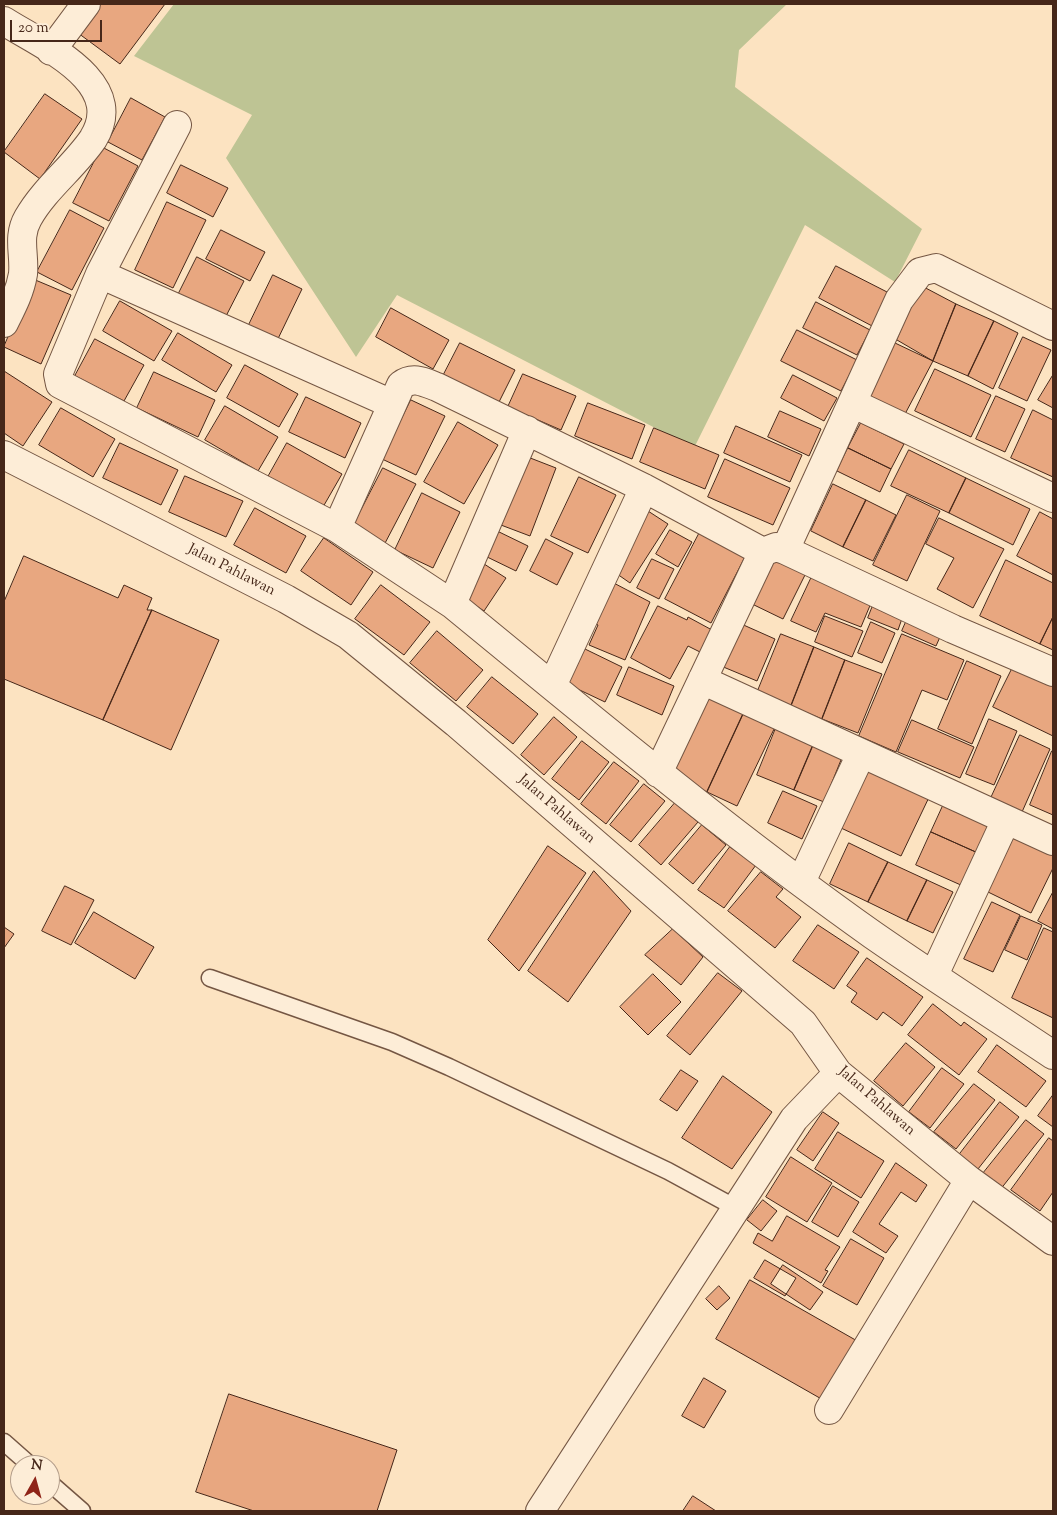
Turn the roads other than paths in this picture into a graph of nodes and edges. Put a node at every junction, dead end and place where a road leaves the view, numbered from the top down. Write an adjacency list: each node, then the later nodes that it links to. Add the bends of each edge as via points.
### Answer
1 (86, 4): 3 (street)
2 (4, 22): 3 (street)
3 (51, 51): 6 (street, via 77,66 102,105 92,139 40,199 27,220 22,232 23,274)
4 (177, 125): 5 (street)
5 (100, 274): 9 (street); 14 (street, via 58,374 60,384)
6 (4, 323)
7 (1053, 326): 8 (street, via 936,268 920,272 899,300)
8 (852, 403): 13 (street); 15 (street)
9 (392, 404): 10 (street, via 401,385 410,380 422,380); 14 (street)
10 (527, 430): 12 (street); 16 (street)
11 (4, 456): 28 (street, Jalan Pahlawan, via 286,599 348,635 456,723 803,1022)
12 (644, 488): 15 (street); 19 (street)
13 (1053, 498)
14 (337, 528): 16 (street)
15 (774, 551): 17 (street); 18 (street)
16 (452, 604): 19 (street)
17 (1053, 672)
18 (702, 680): 20 (street); 21 (street)
19 (552, 686): 21 (street)
20 (861, 754): 22 (street); 24 (street)
21 (658, 773): 24 (street)
22 (1006, 820): 23 (street); 25 (street)
23 (1053, 841)
24 (802, 882): 25 (street)
25 (934, 975): 27 (street)
26 (210, 978): 30 (lane, via 392,1042 668,1171)
27 (1053, 1055)
28 (838, 1073): 29 (street, Jalan Pahlawan); 30 (street, via 794,1119)
29 (969, 1180): 31 (street, Jalan Pahlawan); 32 (street)
30 (736, 1208): 37 (street)
31 (1053, 1241)
32 (829, 1410)
33 (4, 1442): 34 (lane)
34 (19, 1455)
35 (60, 1492): 36 (lane)
36 (82, 1511)
37 (540, 1511)

